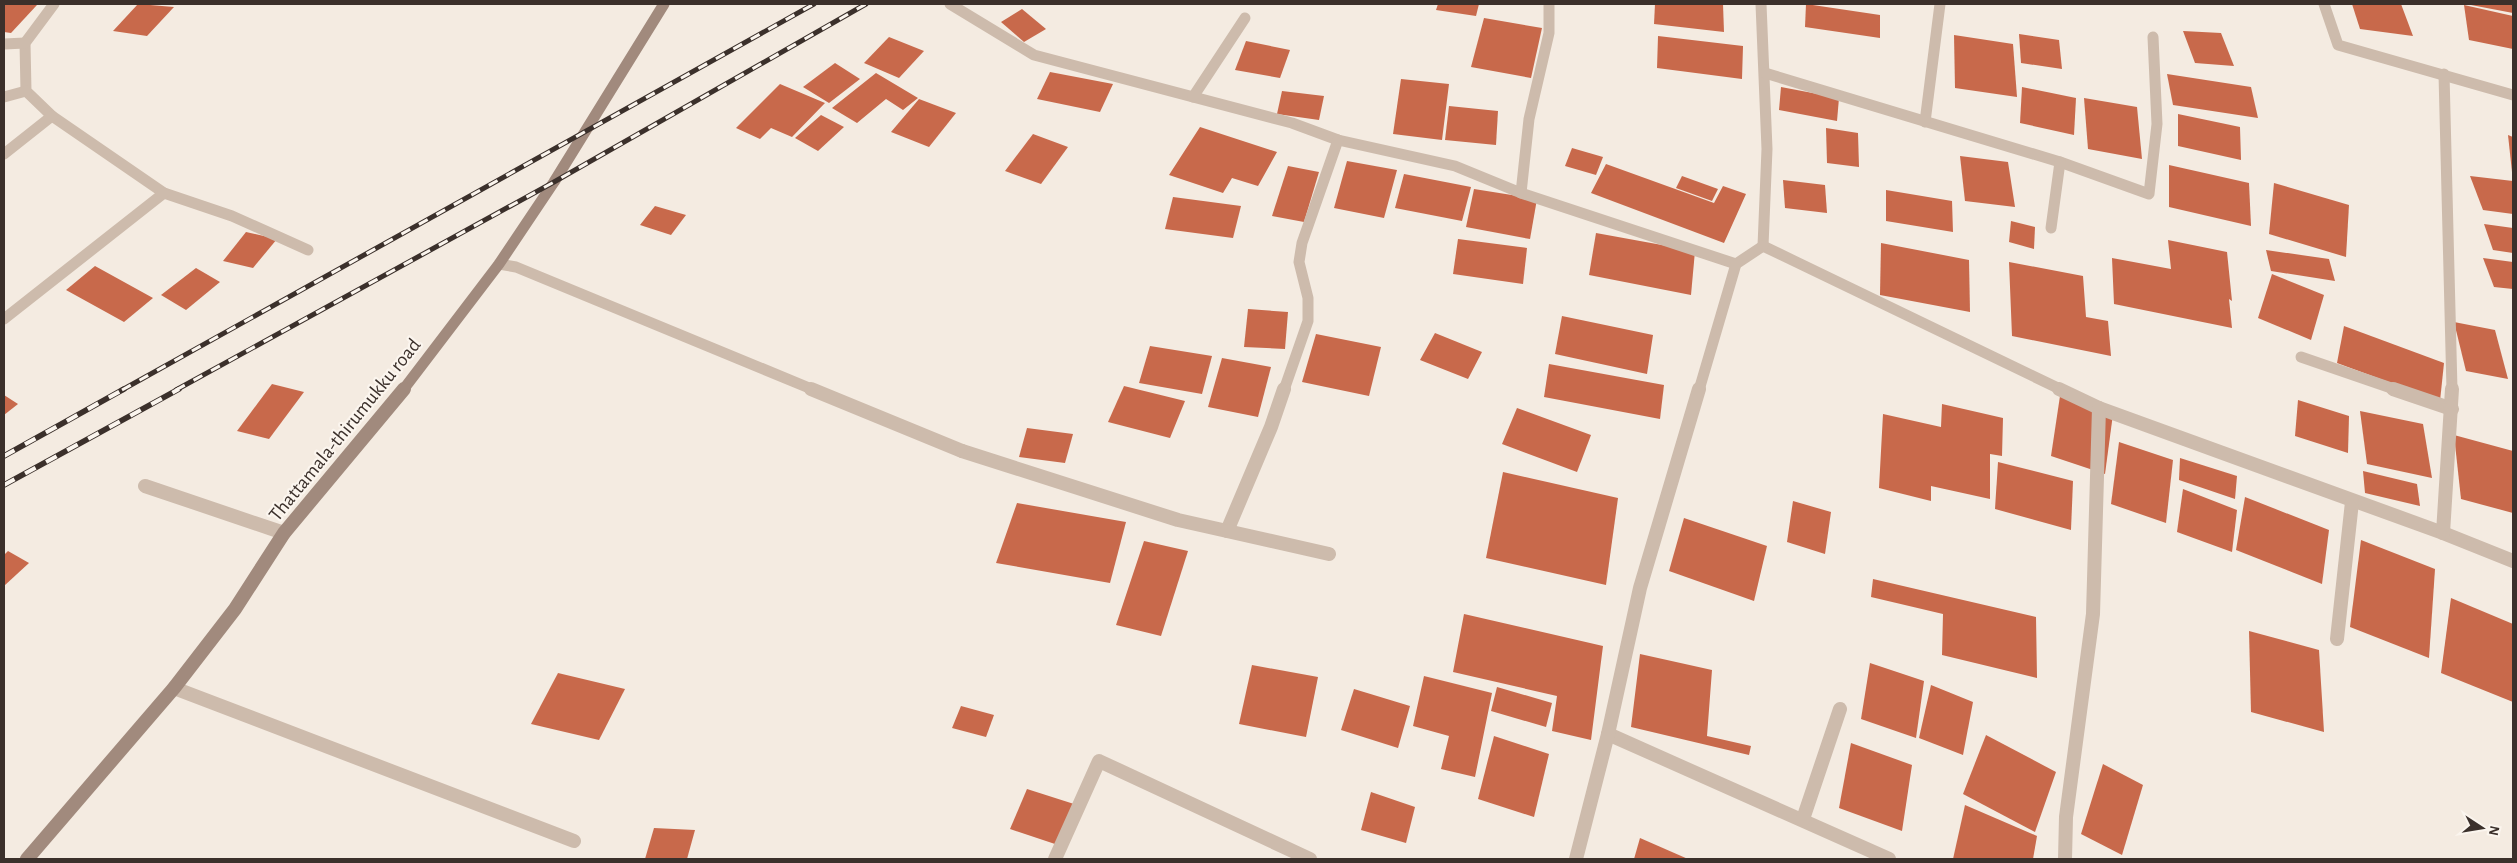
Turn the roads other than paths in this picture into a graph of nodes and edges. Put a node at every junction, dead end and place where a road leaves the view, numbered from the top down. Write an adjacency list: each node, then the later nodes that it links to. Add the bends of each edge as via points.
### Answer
1 (54, 4): 10 (street)
2 (664, 4): 28 (street, Thattamala-thirumukku road, via 554,182)
3 (950, 4): 17 (street, via 1034,55)
4 (1549, 4): 23 (street, via 1549,33 1529,119)
5 (1761, 4): 12 (street)
6 (1940, 4): 19 (street)
7 (2324, 4): 13 (street, via 2338,45)
8 (1245, 18): 17 (street)
9 (2153, 37): 22 (street, via 2157,124 2149,194)
10 (25, 43): 11 (street); 14 (street)
11 (4, 44)
12 (1765, 73): 19 (street); 26 (street, via 1767,149)
13 (2444, 74): 15 (street); 33 (street)
14 (26, 91): 16 (street); 18 (street)
15 (2513, 95)
16 (4, 97)
17 (1193, 97): 20 (street)
18 (52, 116): 21 (street); 24 (street)
19 (1924, 122): 22 (street)
20 (1338, 140): 23 (street, via 1455,166); 36 (street, via 1302,243 1299,262 1308,298 1308,321 1271,427)
21 (4, 154)
22 (2060, 162): 25 (street)
23 (1521, 192): 29 (street)
24 (164, 193): 27 (street, via 232,216); 30 (street)
25 (2051, 228)
26 (1763, 246): 29 (street); 32 (street)
27 (308, 250)
28 (499, 264): 36 (street, via 516,267 962,451 1160,514); 37 (street, Thattamala-thirumukku road, via 402,391)
29 (1736, 264): 44 (street, via 1640,588)
30 (4, 319)
31 (2301, 357): 33 (street)
32 (2099, 408): 35 (street); 52 (street, via 2093,614 2066,817)
33 (2452, 409): 38 (street)
34 (145, 486): 37 (street)
35 (2352, 502): 38 (street); 41 (street)
36 (1226, 531): 39 (street)
37 (284, 533): 42 (street, Thattamala-thirumukku road, via 234,609)
38 (2443, 533): 40 (street)
39 (1329, 554)
40 (2513, 561)
41 (2337, 639)
42 (174, 688): 46 (street); 47 (street, Thattamala-thirumukku road)
43 (1840, 709): 45 (street)
44 (1608, 734): 45 (street); 50 (street)
45 (1803, 820): 51 (street)
46 (574, 841)
47 (26, 859)
48 (1055, 859): 49 (street, via 1099,761)
49 (1310, 859)
50 (1576, 859)
51 (1889, 859)
52 (2065, 859)

